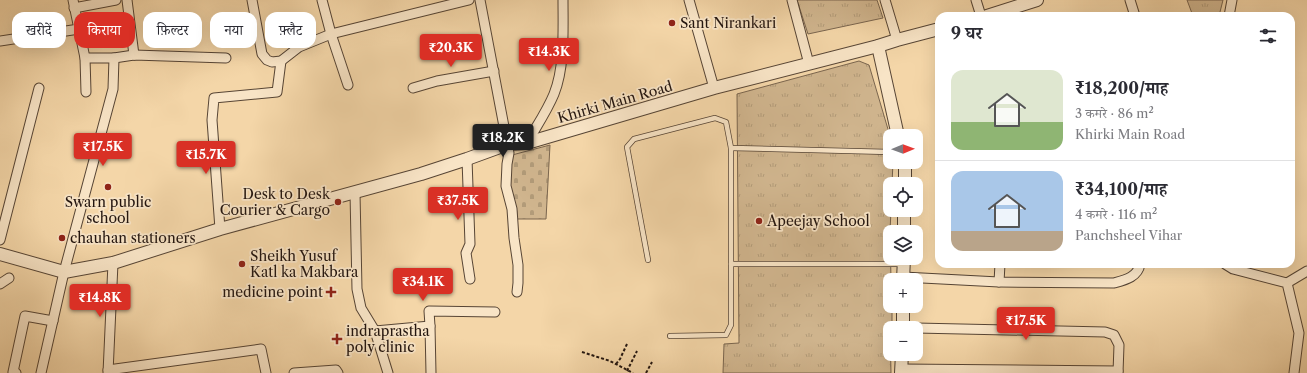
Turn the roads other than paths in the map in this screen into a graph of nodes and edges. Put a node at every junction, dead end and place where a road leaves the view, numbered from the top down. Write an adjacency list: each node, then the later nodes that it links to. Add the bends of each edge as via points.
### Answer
1 (116, 0): 15 (street)
2 (127, 0): 27 (street)
3 (252, 0): 31 (street, via 262,54 266,60)
4 (322, 0): 22 (street)
5 (468, 0): 22 (street)
6 (480, 0): 33 (street)
7 (563, 0): 40 (street, via 559,77 554,94)
8 (689, 0): 37 (street)
9 (792, 0): 32 (street)
10 (885, 0): 24 (street)
11 (976, 0): 16 (street)
12 (1037, 0): 17 (street)
13 (1130, 0): 18 (street)
14 (1232, 0): 19 (street)
15 (74, 4)
16 (980, 12)
17 (1000, 12)
18 (1134, 12)
19 (1230, 12)
20 (74, 30): 23 (street)
21 (935, 30): 24 (street, Khirki Main Road)
22 (331, 34): 31 (street, via 299,47); 34 (street)
23 (1, 38)
24 (897, 40): 25 (street, Khirki Main Road)
25 (878, 46): 32 (street, Khirki Main Road); 39 (street)
26 (83, 48): 28 (street)
27 (134, 55): 29 (street); 30 (street)
28 (85, 58): 29 (street); 38 (street)
29 (114, 58): 57 (street, via 113,89)
30 (226, 58)
31 (281, 61): 46 (street, via 277,92 214,98 212,120)
32 (809, 64): 37 (street, Khirki Main Road)
33 (494, 71): 36 (street); 41 (street)
34 (348, 85)
35 (39, 88): 47 (street)
36 (413, 88)
37 (714, 88): 40 (street, Khirki Main Road)
38 (86, 92)
39 (896, 129)
40 (527, 143): 41 (street, Khirki Main Road)
41 (508, 144): 44 (street, Khirki Main Road); 64 (street, via 506,186 512,209 518,265)
42 (731, 148): 43 (lane); 49 (lane, via 726,122 715,118 634,139 627,147); 52 (lane)
43 (883, 152)
44 (467, 159): 45 (street, Khirki Main Road); 59 (street, via 470,244 466,253)
45 (355, 193): 46 (street, Khirki Main Road); 69 (street, via 357,290 361,308)
46 (220, 229): 51 (street, Khirki Main Road)
47 (0, 240)
48 (0, 254): 57 (street, Khirki Main Road)
49 (648, 260)
50 (883, 261): 52 (lane)
51 (113, 263): 57 (street, Khirki Main Road); 76 (street)
52 (731, 264): 71 (lane, via 731,325 726,335)
53 (1000, 268): 61 (street)
54 (1139, 268): 61 (street, via 1128,279 1114,283)
55 (1231, 268): 62 (street)
56 (1307, 271): 62 (street)
57 (64, 272): 66 (street)
58 (9, 278): 63 (street)
59 (470, 279)
60 (923, 280): 61 (street)
61 (999, 282)
62 (1287, 283): 70 (street)
63 (0, 284)
64 (517, 292)
65 (495, 312): 67 (street, via 429,311)
66 (53, 321): 78 (street, via 25,316 13,372); 79 (street)
67 (430, 326): 69 (street); 84 (street)
68 (923, 328): 77 (street, via 1105,332 1114,335 1119,345)
69 (375, 331): 83 (street)
70 (1303, 334): 85 (street)
71 (670, 336)
72 (902, 361): 73 (street)
73 (901, 371): 74 (street)
74 (958, 371): 75 (street)
75 (1001, 371): 77 (street)
76 (108, 372): 80 (street, via 261,349)
77 (1118, 372)
78 (16, 373)
79 (41, 373)
80 (266, 373)
81 (294, 373): 82 (street, via 336,370)
82 (338, 373)
83 (388, 373)
84 (431, 373)
85 (1294, 373)

